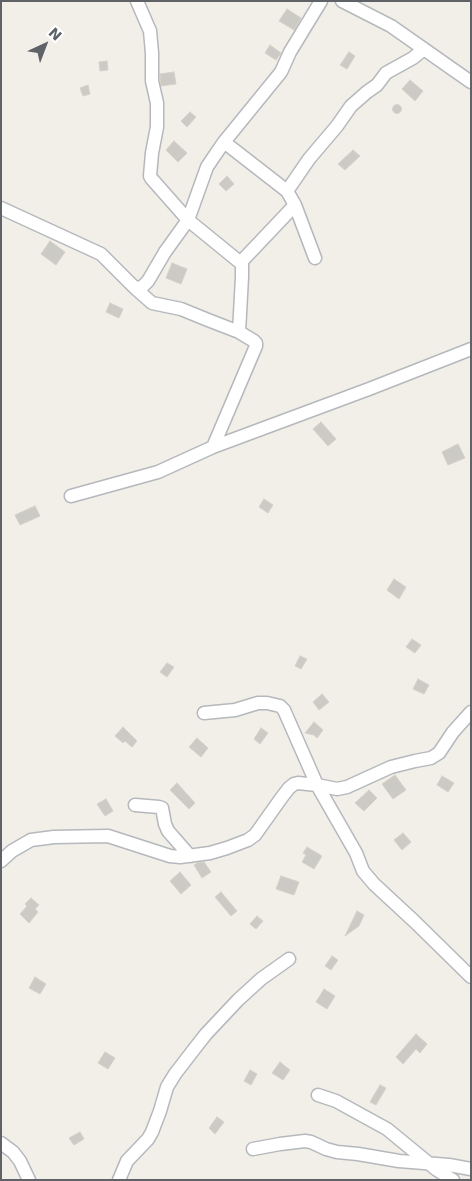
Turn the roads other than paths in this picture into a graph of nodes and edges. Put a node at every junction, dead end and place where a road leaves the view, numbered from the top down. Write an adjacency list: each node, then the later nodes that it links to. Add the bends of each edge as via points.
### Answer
1 (137, 1): 10 (street, via 150,31 152,81 157,103 150,176)
2 (320, 1): 6 (street, via 281,72)
3 (342, 1): 4 (street, via 391,26)
4 (424, 49): 5 (street); 7 (street, via 386,73 377,85 351,106)
5 (471, 82)
6 (224, 142): 7 (street); 10 (street, via 207,167)
7 (287, 191): 8 (street)
8 (295, 205): 11 (street); 12 (street)
9 (1, 208): 13 (street, via 101,254)
10 (188, 220): 12 (street); 13 (street, via 144,285)
11 (316, 258)
12 (241, 262): 14 (street)
13 (134, 288): 14 (street, via 152,303 181,309)
14 (239, 332): 16 (street, via 254,341 256,346)
15 (471, 349): 16 (street)
16 (213, 447): 17 (street, via 158,472)
17 (71, 496)
18 (471, 712): 20 (street, via 444,747 431,758 391,768 347,787 337,789)
19 (204, 713): 20 (street, via 267,702 280,706)
20 (317, 784): 23 (street, via 298,783 289,788 260,829 248,840); 26 (street, via 365,874)
21 (135, 805): 23 (street, via 162,808 168,831)
22 (6, 851): 23 (street, via 41,838 95,835 111,836 170,856); 24 (street)
23 (190, 856)
24 (1, 861)
25 (289, 959): 33 (street, via 238,1000 175,1074 167,1087 152,1132 127,1161)
26 (471, 977)
27 (318, 1095): 30 (street, via 336,1101 387,1129)
28 (1, 1143): 32 (street, via 20,1160)
29 (253, 1149): 30 (street, via 305,1141 337,1152)
30 (430, 1163): 31 (street); 34 (street)
31 (471, 1169)
32 (29, 1180)
33 (119, 1180)
34 (453, 1180)

